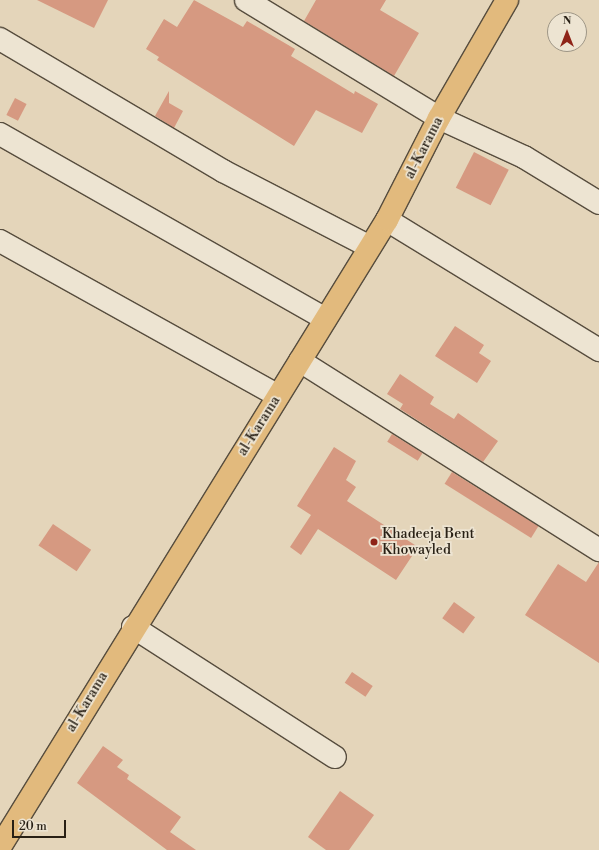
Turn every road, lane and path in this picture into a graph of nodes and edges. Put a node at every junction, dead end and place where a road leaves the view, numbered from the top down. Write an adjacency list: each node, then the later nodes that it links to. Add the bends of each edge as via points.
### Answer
1 (246, 0): 4 (lane)
2 (507, 0): 4 (main road, al-Karama)
3 (0, 39): 9 (lane, via 223,171)
4 (439, 118): 6 (lane, via 524,157); 7 (main road, al-Karama)
5 (0, 134): 10 (lane)
6 (599, 203)
7 (387, 220): 9 (main road, al-Karama); 11 (lane)
8 (0, 241): 13 (lane)
9 (370, 247): 10 (main road, al-Karama)
10 (325, 319): 12 (main road, al-Karama)
11 (599, 350)
12 (300, 361): 13 (main road, al-Karama); 14 (lane)
13 (278, 396): 15 (main road, al-Karama)
14 (599, 550)
15 (133, 627): 16 (lane); 17 (main road, al-Karama)
16 (335, 757)
17 (2, 838)

